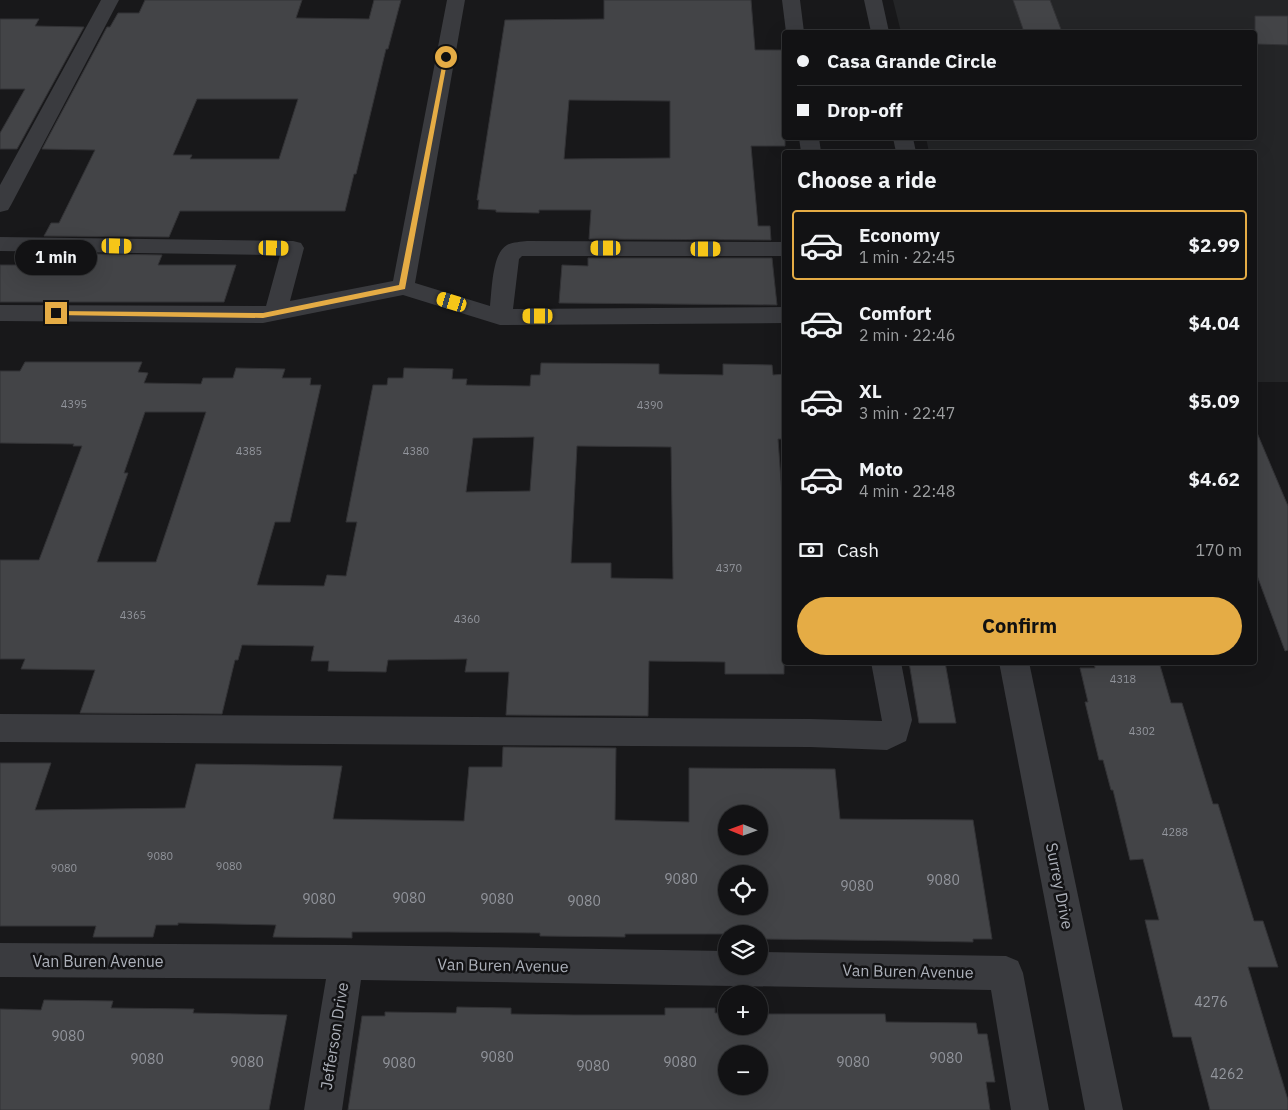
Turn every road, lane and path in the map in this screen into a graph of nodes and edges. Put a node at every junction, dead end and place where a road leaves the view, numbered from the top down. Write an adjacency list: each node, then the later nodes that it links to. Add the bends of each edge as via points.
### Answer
1 (110, 0): 7 (street)
2 (456, 0): 10 (street)
3 (791, 0): 5 (street)
4 (874, 0): 6 (street)
5 (795, 30)
6 (880, 30)
7 (0, 205)
8 (0, 244): 12 (street, via 293,248)
9 (782, 249): 14 (street, via 515,250 508,257)
10 (402, 287): 12 (street); 14 (street)
11 (0, 313): 12 (street)
12 (275, 314)
13 (782, 315): 14 (street)
14 (500, 317)
15 (887, 665): 17 (street, via 897,720 895,731 887,736 810,732)
16 (1015, 665): 22 (street, Surrey Drive)
17 (0, 728)
18 (0, 960): 19 (street, Van Buren Avenue)
19 (346, 962): 20 (street, Jefferson Drive); 21 (street, Van Buren Avenue, via 1006,973)
20 (323, 1110)
21 (1030, 1110)
22 (1104, 1110)

